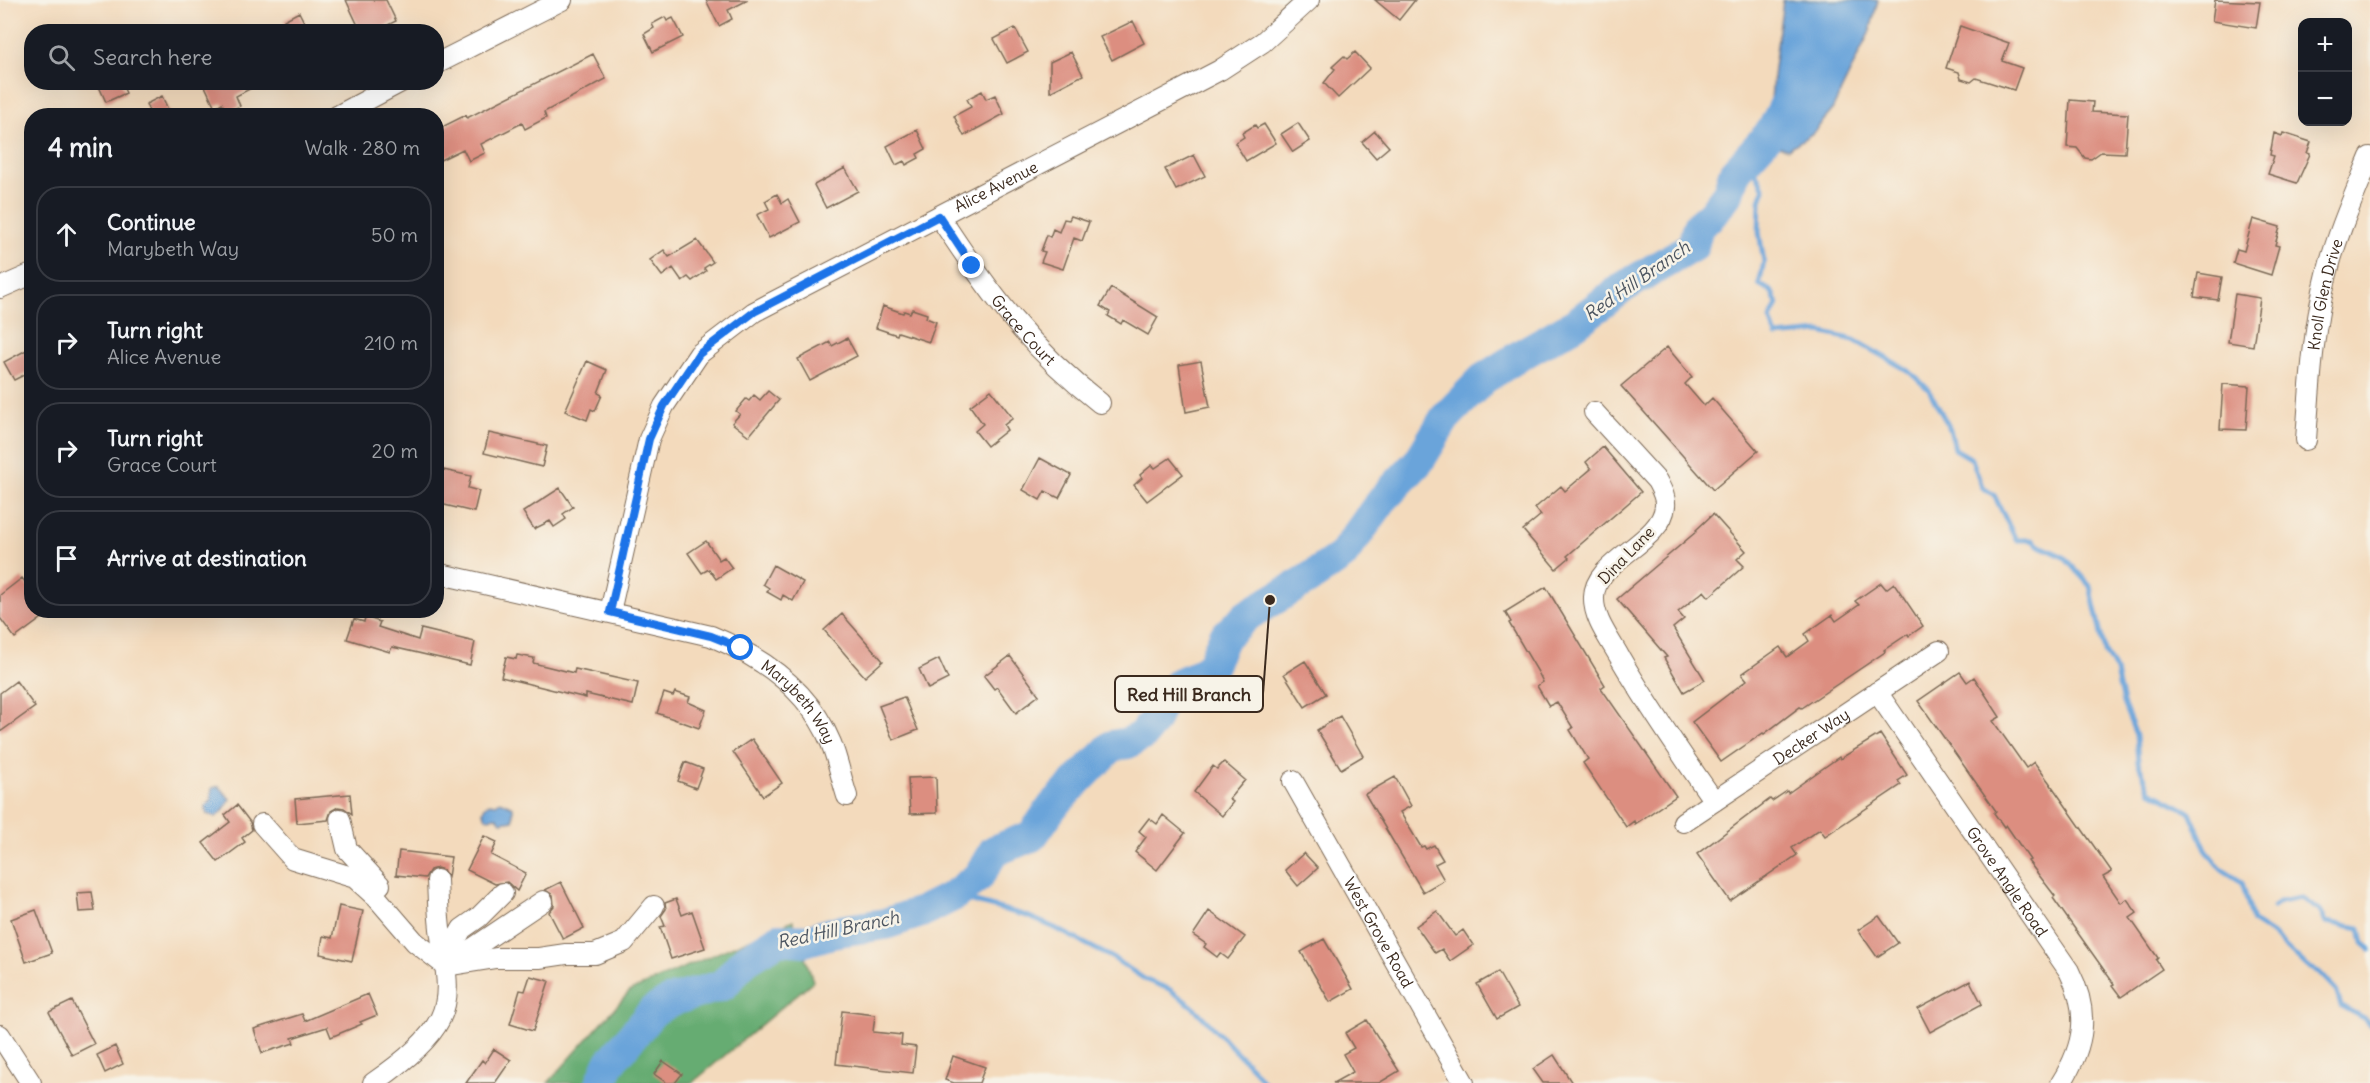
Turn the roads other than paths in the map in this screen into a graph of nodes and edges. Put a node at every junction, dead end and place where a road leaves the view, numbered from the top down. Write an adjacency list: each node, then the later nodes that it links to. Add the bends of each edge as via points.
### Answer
1 (562, 0): 3 (street)
2 (1309, 0): 7 (street, Alice Avenue, via 1263,42 1220,70)
3 (444, 60)
4 (386, 90): 5 (street)
5 (352, 108)
6 (2370, 157): 12 (street, Knoll Glen Drive, via 2326,276 2311,362)
7 (939, 216): 10 (street, Grace Court, via 1014,322 1067,377); 14 (street, Alice Avenue, via 754,312 699,354 664,406 649,439)
8 (24, 278): 9 (street)
9 (0, 288)
10 (1100, 403)
11 (1596, 422): 19 (street, Dina Lane, via 1658,481 1666,505 1663,518 1653,530 1602,576 1593,598 1599,621 1640,692)
12 (2306, 440)
13 (444, 575): 14 (street, Marybeth Way)
14 (610, 612): 18 (street, Marybeth Way, via 711,636 741,648 767,665 792,685 814,711 831,743)
15 (1939, 651): 16 (street, Decker Way)
16 (1877, 692): 19 (street, Decker Way); 32 (street, Grove Angle Road, via 2078,989 2083,1025 2075,1058)
17 (1293, 781): 31 (street, West Grove Road)
18 (847, 796)
19 (1714, 801): 21 (street, Decker Way)
20 (340, 819): 27 (street, via 347,849)
21 (1683, 822)
22 (262, 824): 27 (street, via 293,858 355,879 415,942)
23 (437, 880): 27 (street)
24 (503, 893): 27 (street, via 462,928 448,953)
25 (543, 902): 27 (street)
26 (654, 906): 27 (street, via 624,942 595,954 495,958)
27 (446, 966): 30 (street, via 447,990 440,1019 396,1068)
28 (0, 1035): 29 (street)
29 (31, 1083)
30 (373, 1083)
31 (1464, 1083)
32 (2061, 1083)

